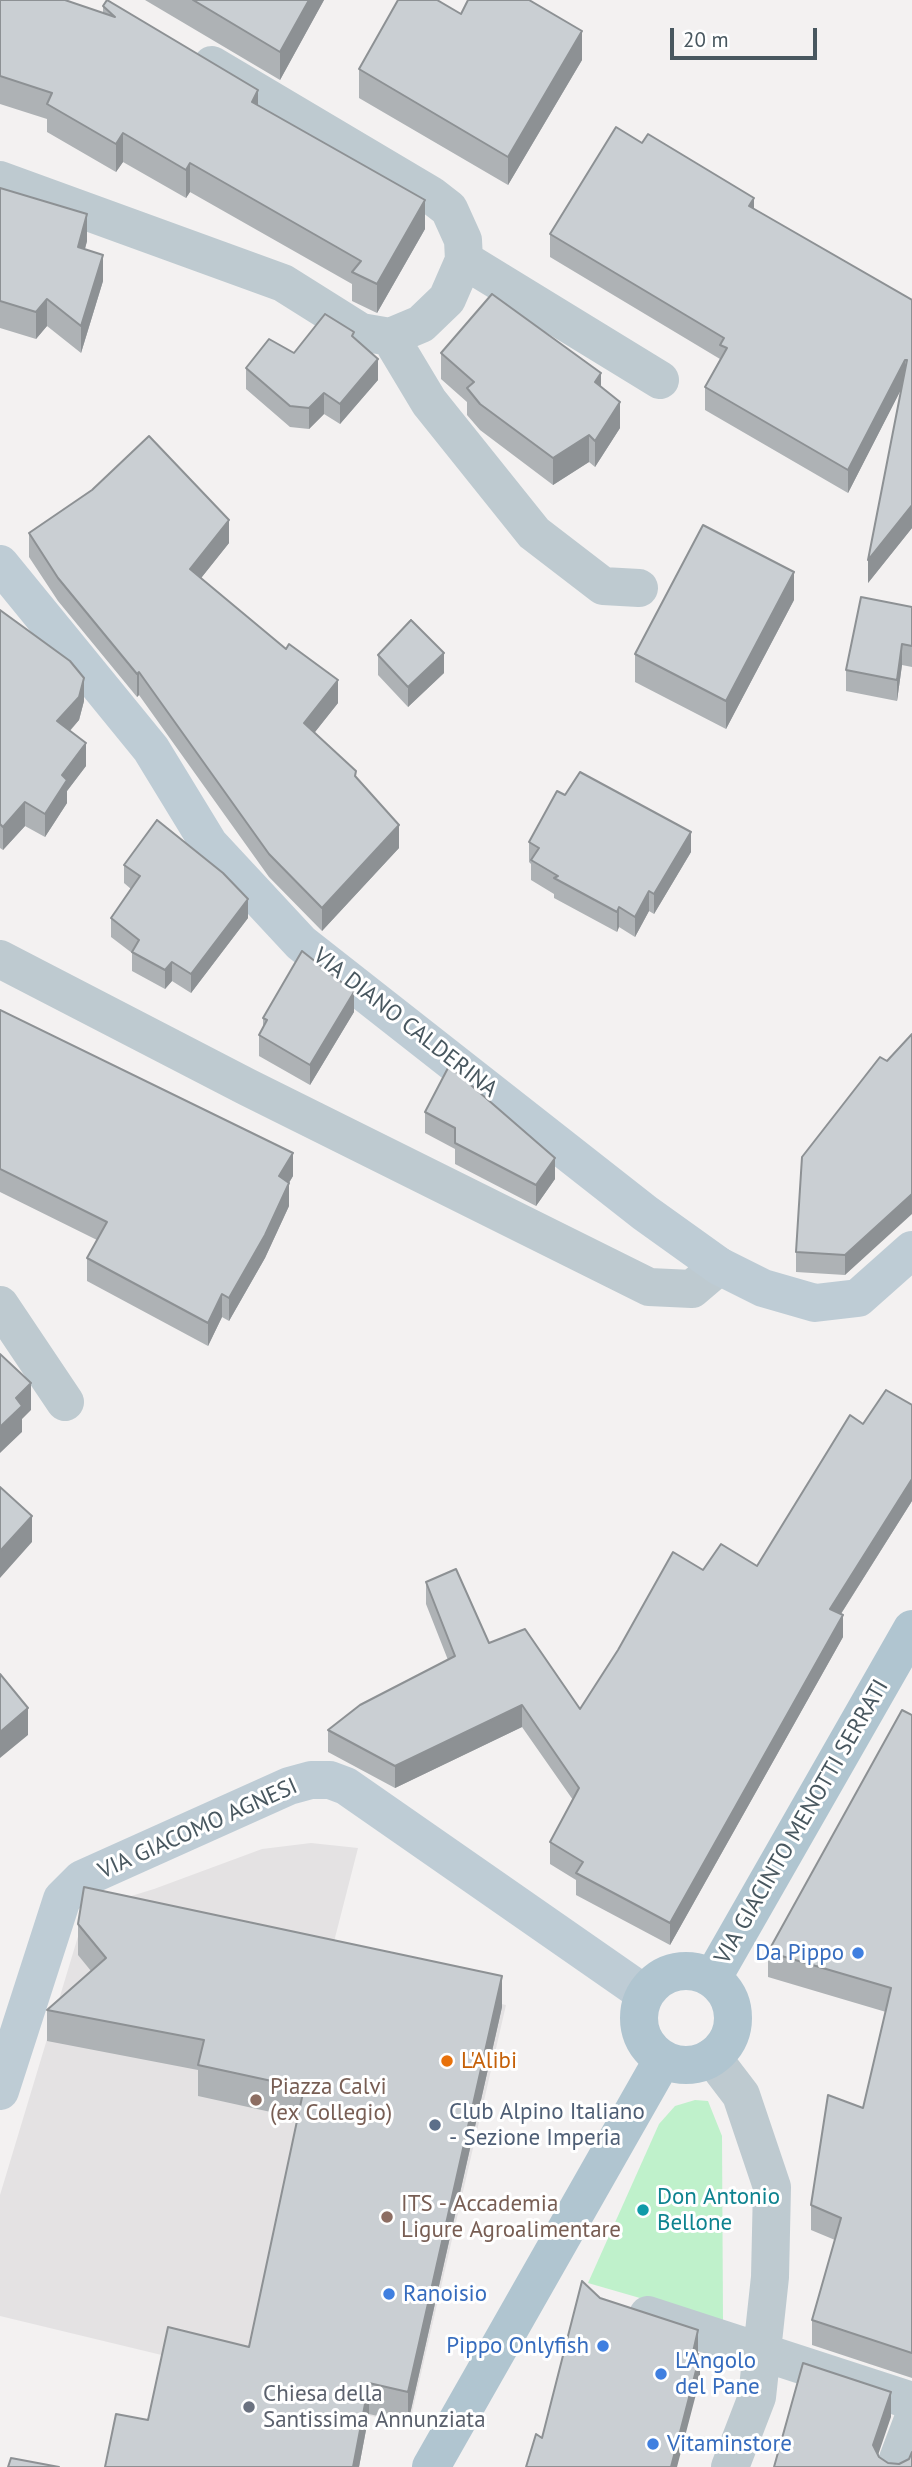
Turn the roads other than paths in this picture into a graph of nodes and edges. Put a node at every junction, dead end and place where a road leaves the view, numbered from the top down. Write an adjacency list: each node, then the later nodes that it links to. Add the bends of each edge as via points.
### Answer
1 (184, 49): 3 (street, via 431,195 449,209 463,240)
2 (0, 180): 4 (street, via 283,283 361,332)
3 (464, 260): 4 (street, via 447,299 421,324); 5 (street)
4 (390, 337): 7 (street, via 429,402 534,533 603,586)
5 (660, 380)
6 (0, 564): 10 (main road, VIA DIANO CALDERINA, via 151,749 209,844 301,943)
7 (639, 588)
8 (0, 959): 10 (street, via 649,1287 692,1289)
9 (912, 1250): 10 (main road, VIA DIANO CALDERINA, via 858,1298 815,1303 763,1288)
10 (719, 1266)
11 (0, 1305): 12 (street)
12 (65, 1402)
13 (912, 1629): 14 (main road, VIA GIACINTO MENOTTI SERRATI)
14 (712, 1979): 15 (main road, via 683,1970 655,1982); 16 (main road, via 724,1989 733,2017 724,2046)
15 (645, 1994): 17 (main road, via 641,2030 651,2049); 18 (main road, VIA GIACOMO AGNESI, via 346,1786 311,1780 82,1879 62,1899)
16 (712, 2057): 17 (main road, via 688,2065); 20 (street, via 741,2095 772,2187)
17 (663, 2059): 23 (main road)
18 (0, 2091)
19 (620, 2306): 20 (street)
20 (762, 2353): 21 (street); 24 (street, via 757,2397)
21 (912, 2401)
22 (912, 2422): 25 (street)
23 (431, 2467)
24 (730, 2467)
25 (894, 2467)

